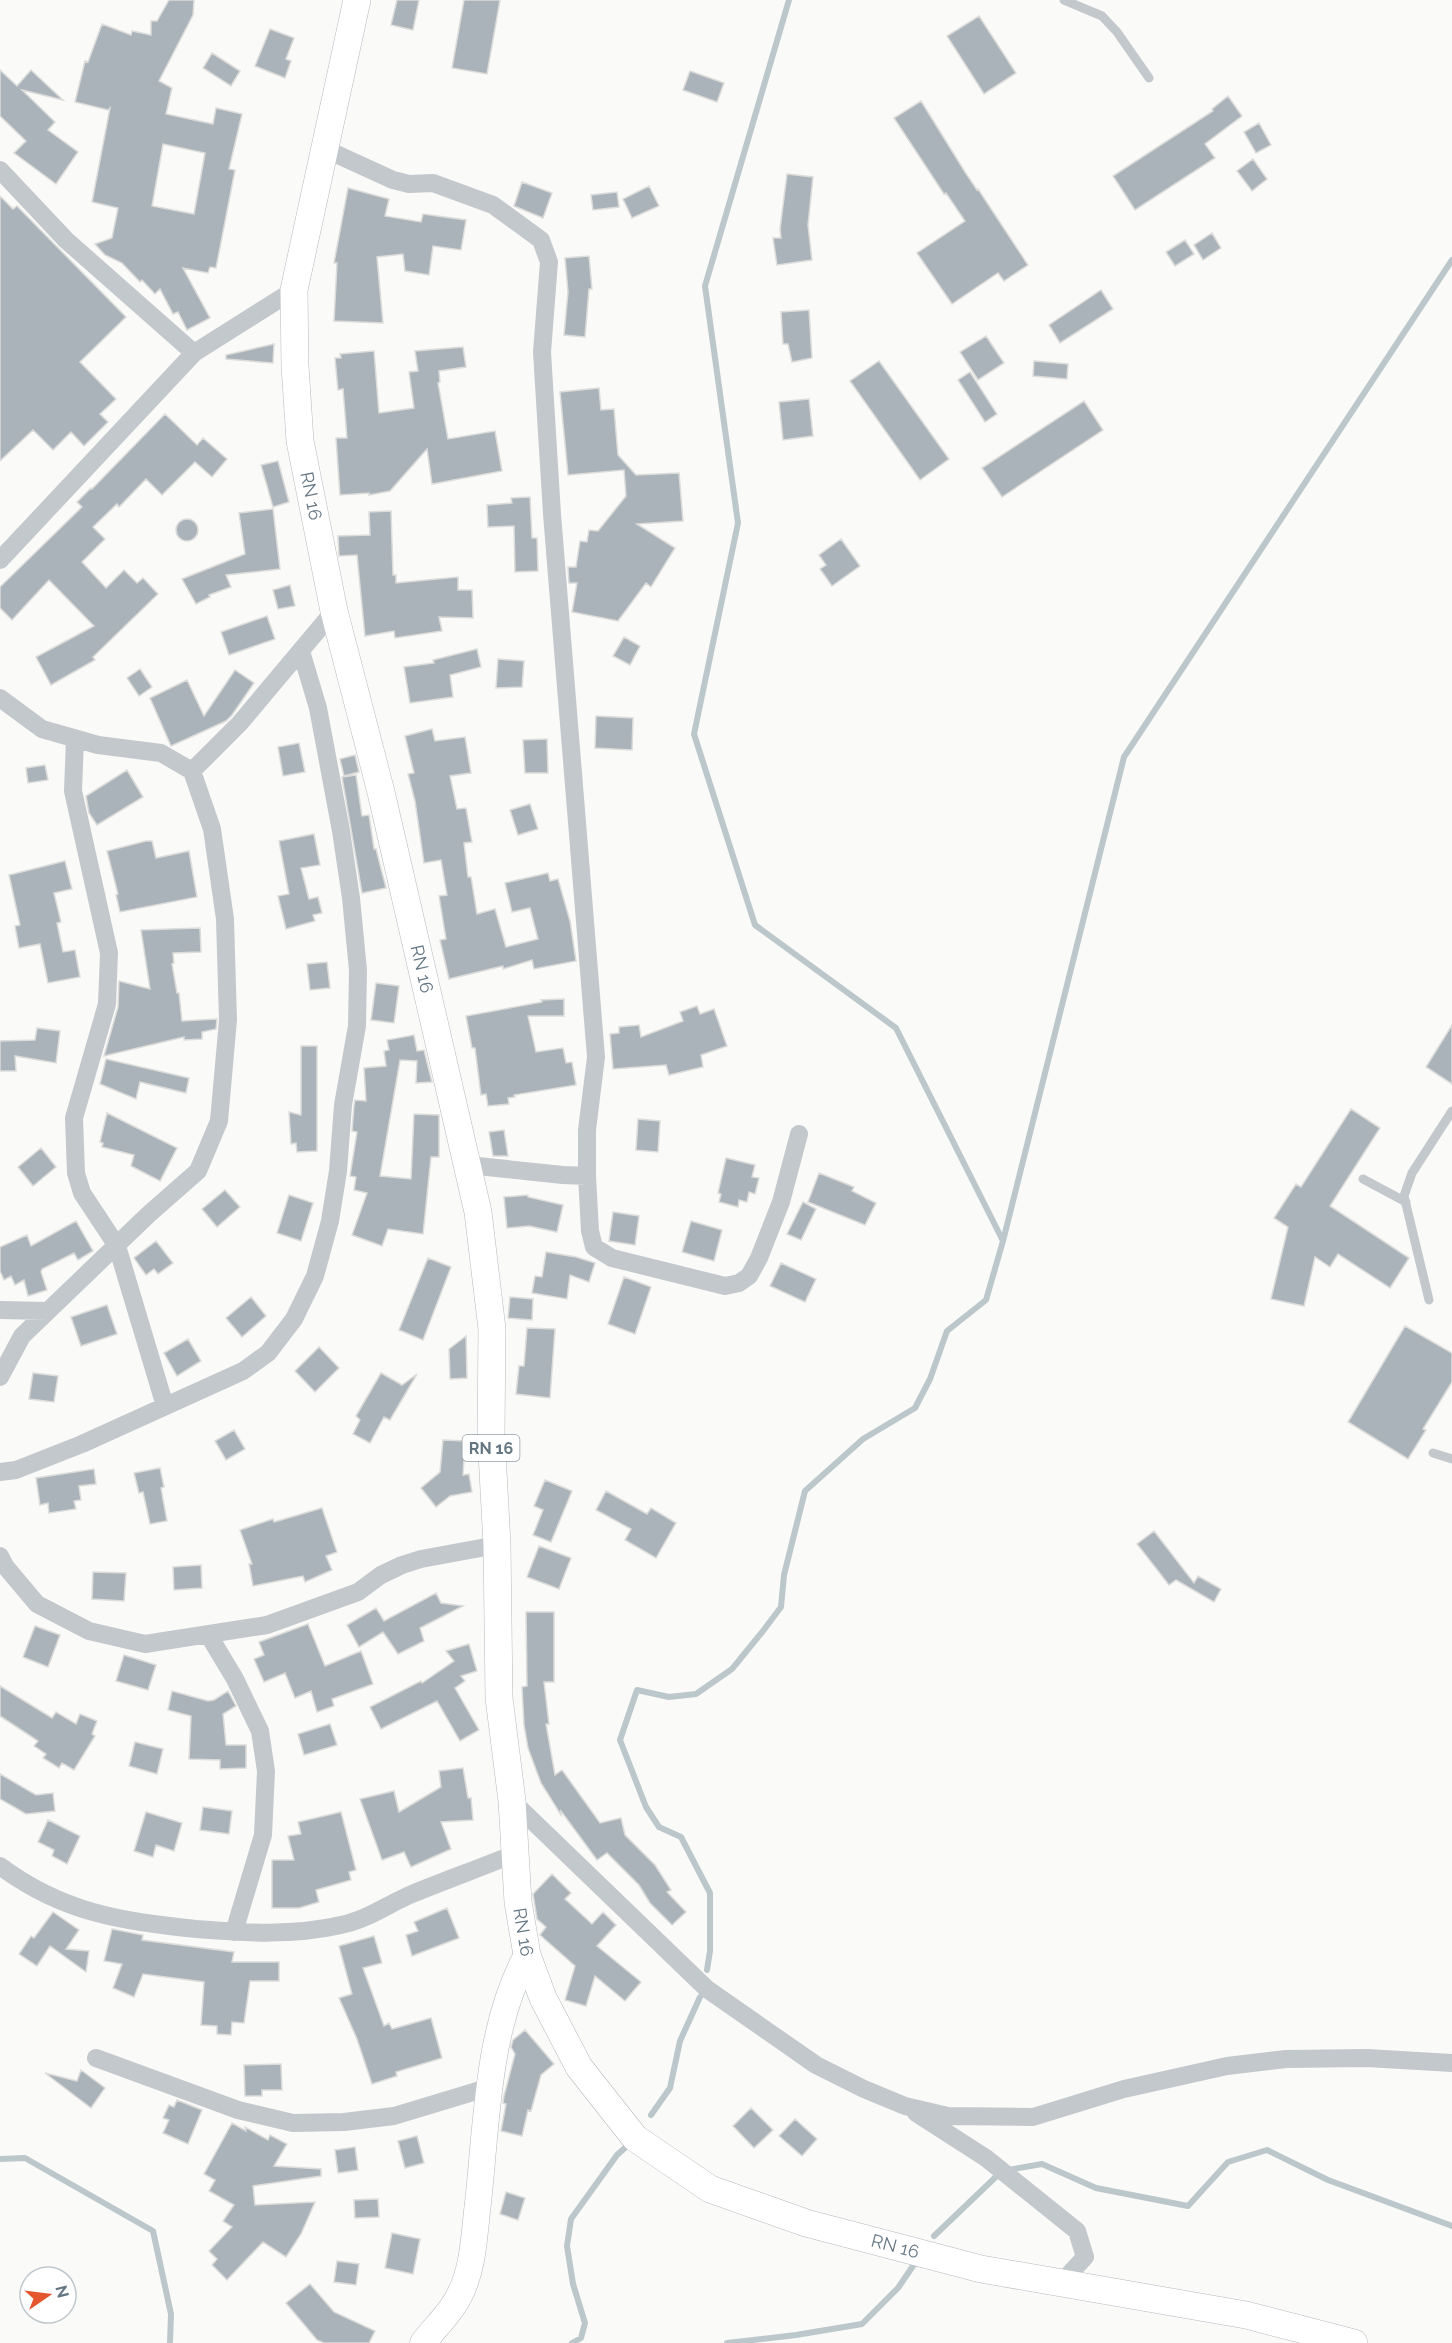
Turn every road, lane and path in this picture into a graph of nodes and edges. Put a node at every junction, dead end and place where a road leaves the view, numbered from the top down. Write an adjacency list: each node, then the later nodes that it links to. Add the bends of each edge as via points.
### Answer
1 (357, 0): 4 (main road, RN 16 / RN 16)
2 (1064, 0): 3 (lane, via 1102,16)
3 (1149, 78)
4 (325, 149): 6 (main road, RN 16 / RN 16); 17 (street, via 393,180 433,183 493,205 541,240 549,262 542,351 596,1057 586,1130)
5 (2, 177): 7 (street, via 66,240)
6 (294, 290): 7 (street); 9 (main road, RN 16 / RN 16, via 300,441)
7 (194, 353): 8 (street)
8 (0, 560)
9 (334, 610): 10 (street); 16 (main road, RN 16 / RN 16, via 381,792)
10 (301, 651): 13 (street, via 240,723); 25 (street, via 318,708 341,831 358,970 357,1026 330,1221 315,1276 294,1320 268,1353 243,1371)
11 (0, 698): 12 (street, via 42,729)
12 (75, 739): 13 (street, via 161,753); 20 (street, via 74,790 109,953 106,1004 74,1118 76,1173 82,1193)
13 (192, 771): 20 (street, via 212,829 225,919 228,1020 219,1121 198,1171)
14 (1452, 1112): 19 (lane, via 1412,1173 1404,1196)
15 (799, 1134): 17 (street, via 781,1202 759,1258 749,1275 739,1283 725,1286 612,1258 594,1248)
16 (468, 1166): 17 (street); 29 (main road, RN 16 / RN 16, via 478,1212 492,1329 491,1434)
17 (587, 1176)
18 (1363, 1179): 19 (lane)
19 (1406, 1202): 21 (lane)
20 (117, 1246): 23 (street); 25 (street)
21 (1429, 1300)
22 (0, 1310): 23 (street)
23 (47, 1311): 24 (street, via 22,1336)
24 (0, 1377)
25 (165, 1406): 28 (street, via 27,1466)
26 (1433, 1453): 27 (lane)
27 (1452, 1459)
28 (0, 1472)
29 (497, 1545): 31 (street, via 420,1559 381,1575 358,1592 297,1616); 32 (main road, RN 16 / RN 16, via 499,1698)
30 (0, 1556): 31 (street, via 37,1604 89,1631 145,1644)
31 (208, 1635): 35 (street, via 260,1731 266,1771 263,1835)
32 (512, 1801): 33 (main road, RN 16 / RN 16); 40 (street, via 713,1994 816,2065)
33 (514, 1854): 35 (street, via 342,1925 280,1934); 36 (main road, RN 16 / RN 16)
34 (0, 1866): 35 (street, via 24,1884 110,1918)
35 (234, 1932)
36 (527, 1955): 39 (main road, via 510,1990); 41 (main road, RN 16 / RN 16, via 543,1998 579,2067 635,2138 710,2189 828,2229 981,2269)
37 (96, 2058): 39 (street, via 238,2110 293,2123 344,2122 394,2115)
38 (1452, 2063): 40 (street, via 1286,2059 1227,2066 1124,2089 1034,2117 948,2116)
39 (490, 2087): 42 (main road, via 471,2265 459,2297)
40 (905, 2106): 41 (street, via 986,2158 1077,2231 1085,2257)
41 (1061, 2283): 43 (main road, RN 16 / RN 16, via 1246,2315)
42 (423, 2343)
43 (1354, 2343)

